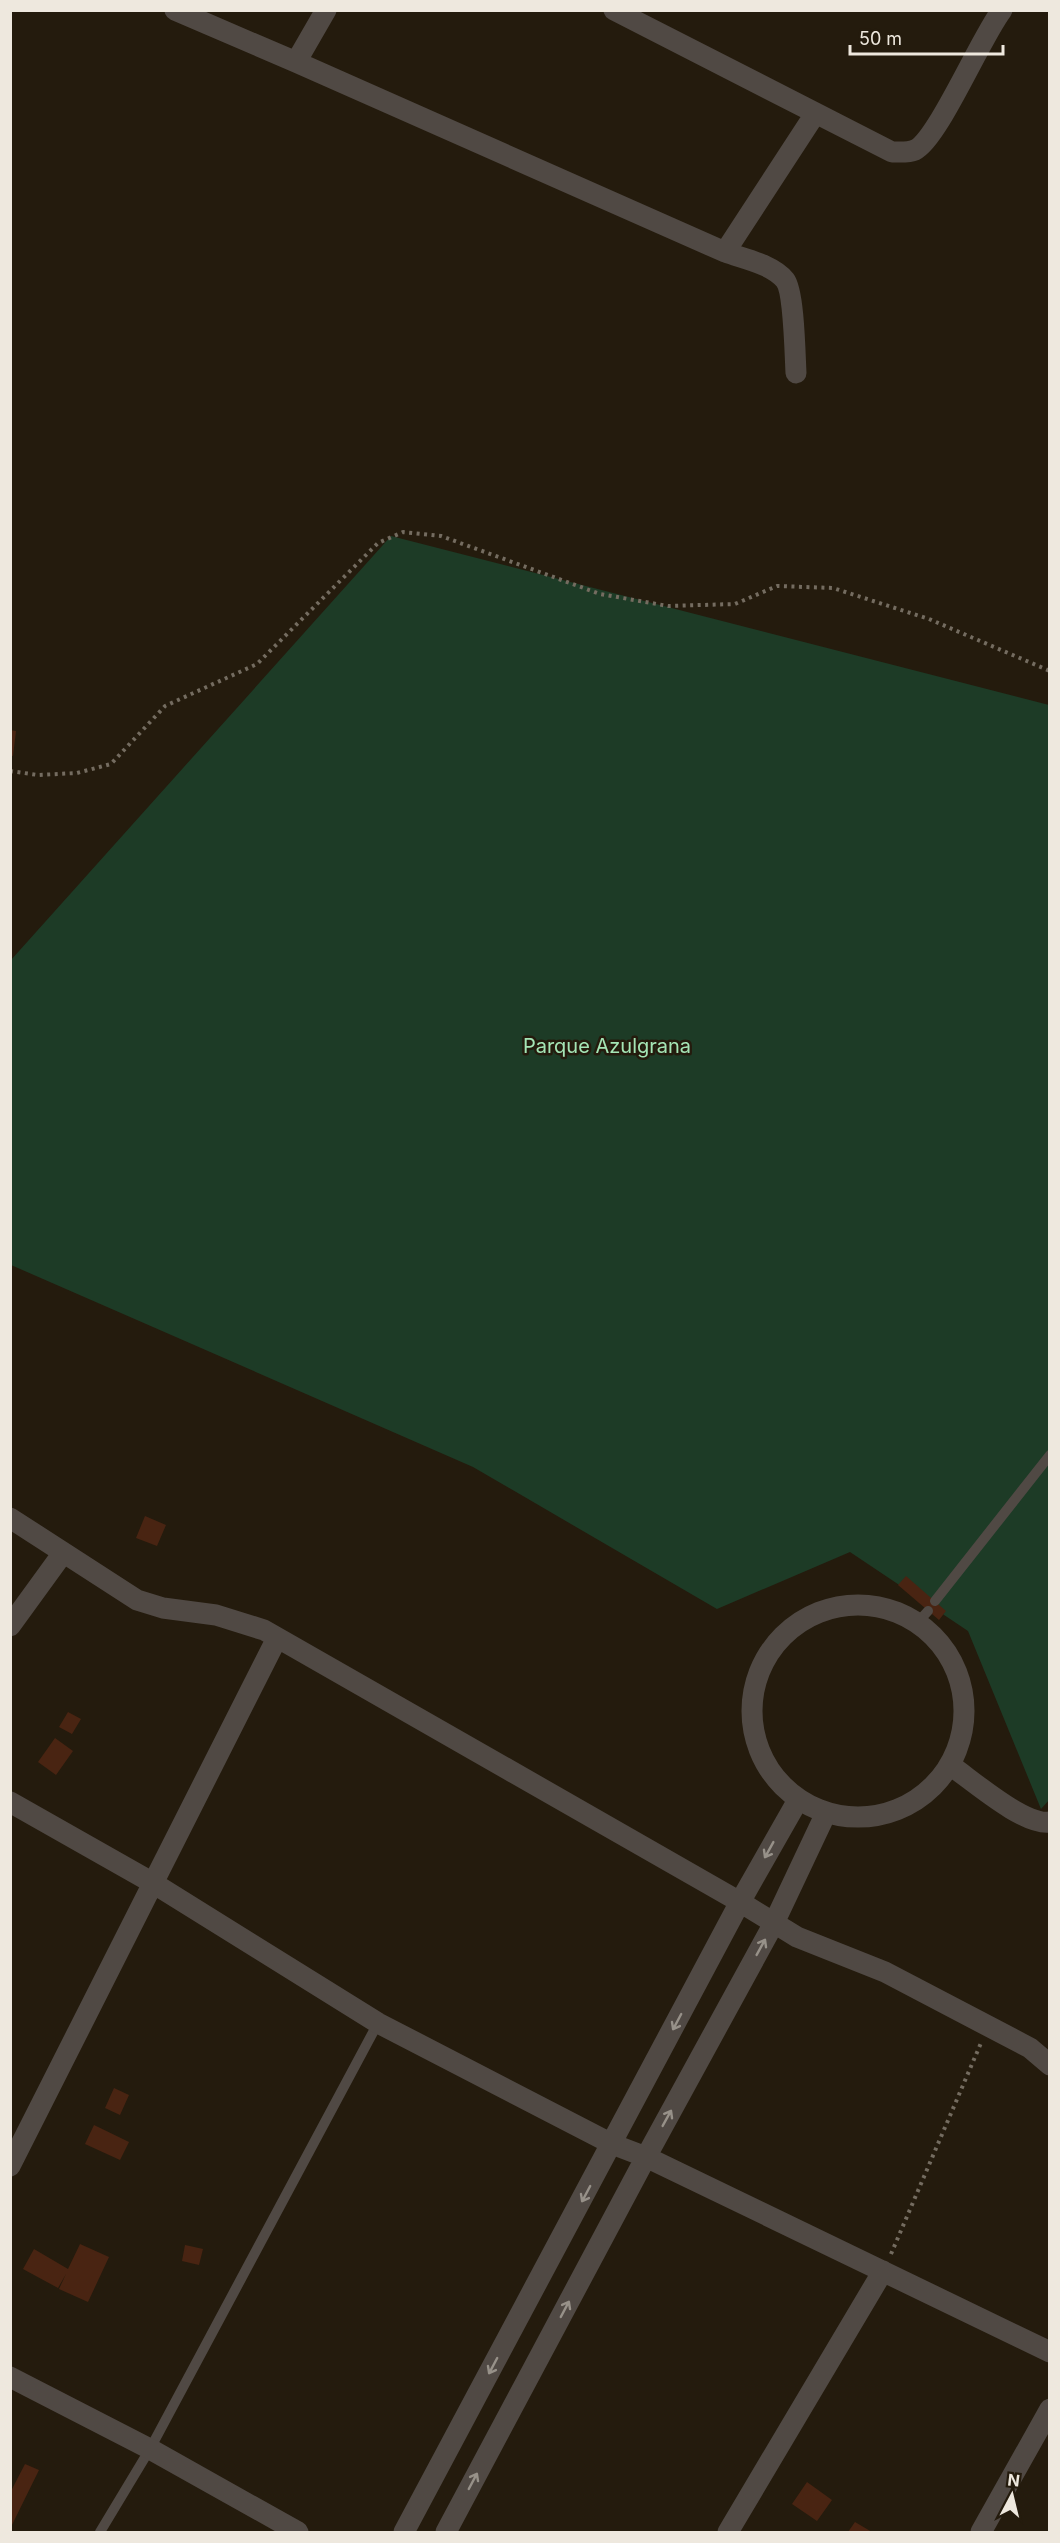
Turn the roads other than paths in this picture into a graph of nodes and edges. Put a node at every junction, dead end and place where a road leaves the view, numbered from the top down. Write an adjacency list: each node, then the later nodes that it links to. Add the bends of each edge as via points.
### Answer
1 (175, 10): 5 (street)
2 (326, 10): 5 (street)
3 (614, 10): 6 (street)
4 (1002, 10): 6 (street, via 932,132 916,150 892,152)
5 (296, 62): 7 (street)
6 (815, 114): 7 (street)
7 (725, 252): 8 (street, via 772,269 786,281)
8 (796, 373)
9 (1050, 1455): 12 (lane)
10 (10, 1518): 11 (street)
11 (63, 1553): 13 (street); 14 (street, via 137,1600 163,1608 216,1615)
12 (935, 1601)
13 (10, 1626)
14 (277, 1638): 20 (street); 21 (street)
15 (950, 1765): 16 (street, via 963,1732 964,1696 953,1662 923,1617 854,1604 821,1610 792,1627 768,1651 754,1682 750,1715 757,1748 773,1777); 18 (street, via 927,1792 897,1810 862,1818); 19 (street, via 1022,1815)
16 (798, 1800): 18 (street); 21 (street, one-way to 21)
17 (10, 1802): 20 (street)
18 (826, 1813): 22 (street)
19 (1050, 1822)
20 (153, 1883): 23 (street); 27 (street)
21 (740, 1902): 22 (street); 25 (street, one-way to 25)
22 (774, 1923): 24 (street, via 797,1938 885,1972 1030,2048); 26 (street, one-way to 22)
23 (378, 2024): 25 (street); 32 (lane)
24 (1050, 2065)
25 (612, 2144): 26 (street); 35 (street, one-way to 35)
26 (646, 2157): 28 (street); 36 (street, one-way to 26)
27 (10, 2166)
28 (883, 2271): 29 (street); 37 (street)
29 (1050, 2352)
30 (10, 2377): 32 (street)
31 (1050, 2409): 38 (street)
32 (150, 2449): 33 (lane); 34 (street)
33 (100, 2532)
34 (298, 2532)
35 (404, 2532)
36 (446, 2532)
37 (728, 2532)
38 (981, 2532)

